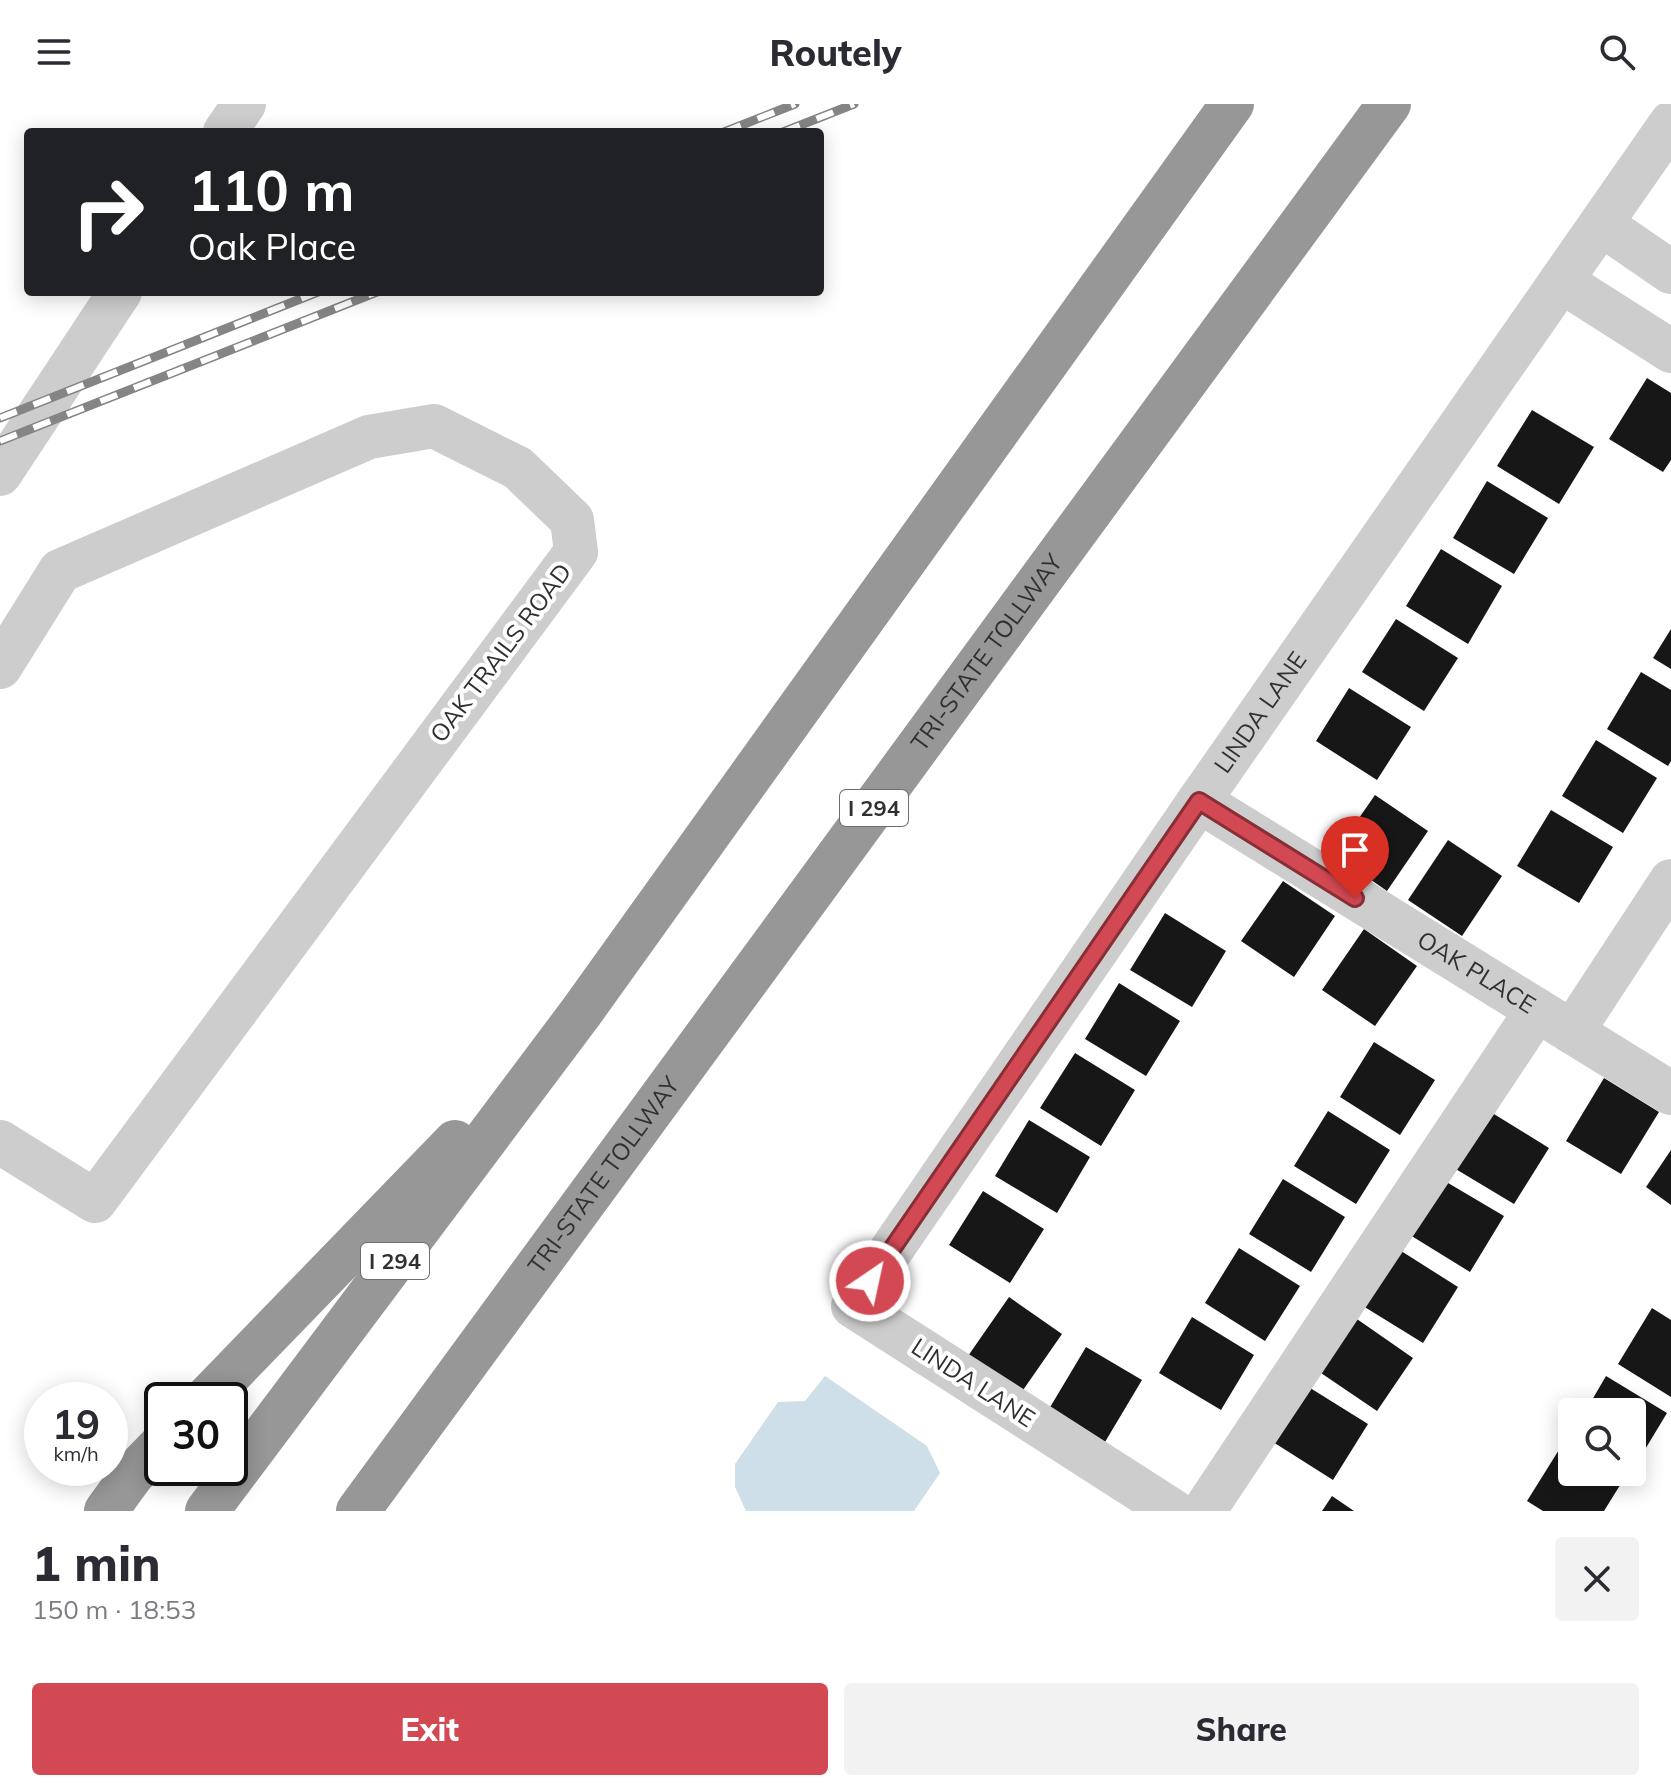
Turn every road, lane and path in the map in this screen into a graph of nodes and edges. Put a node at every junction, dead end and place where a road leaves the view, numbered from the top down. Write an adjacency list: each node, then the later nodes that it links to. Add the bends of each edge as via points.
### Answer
1 (244, 104): 5 (street)
2 (1232, 104): 15 (highway, I 294)
3 (1389, 104): 23 (highway, TRI-STATE TOLLWAY / I 294)
4 (1671, 123): 6 (street, LINDA LANE)
5 (228, 128)
6 (1601, 224): 7 (street); 8 (street, LINDA LANE)
7 (1671, 272)
8 (1561, 281): 10 (street); 13 (street, LINDA LANE)
9 (117, 296): 11 (street)
10 (1671, 351)
11 (0, 474)
12 (0, 667): 18 (street, OAK TRAILS ROAD, via 60,571 369,437 434,426 518,468 572,520 576,552 95,1201)
13 (1199, 801): 16 (street, OAK PLACE); 24 (street, LINDA LANE, via 853,1306)
14 (1671, 881): 16 (street)
15 (582, 1011): 19 (highway); 22 (highway, I 294)
16 (1554, 1021): 17 (street, OAK PLACE); 25 (street)
17 (1671, 1093)
18 (0, 1142)
19 (222, 1382)
20 (144, 1463): 21 (highway)
21 (106, 1511)
22 (207, 1511)
23 (358, 1511)
24 (1173, 1511)
25 (1204, 1511)

